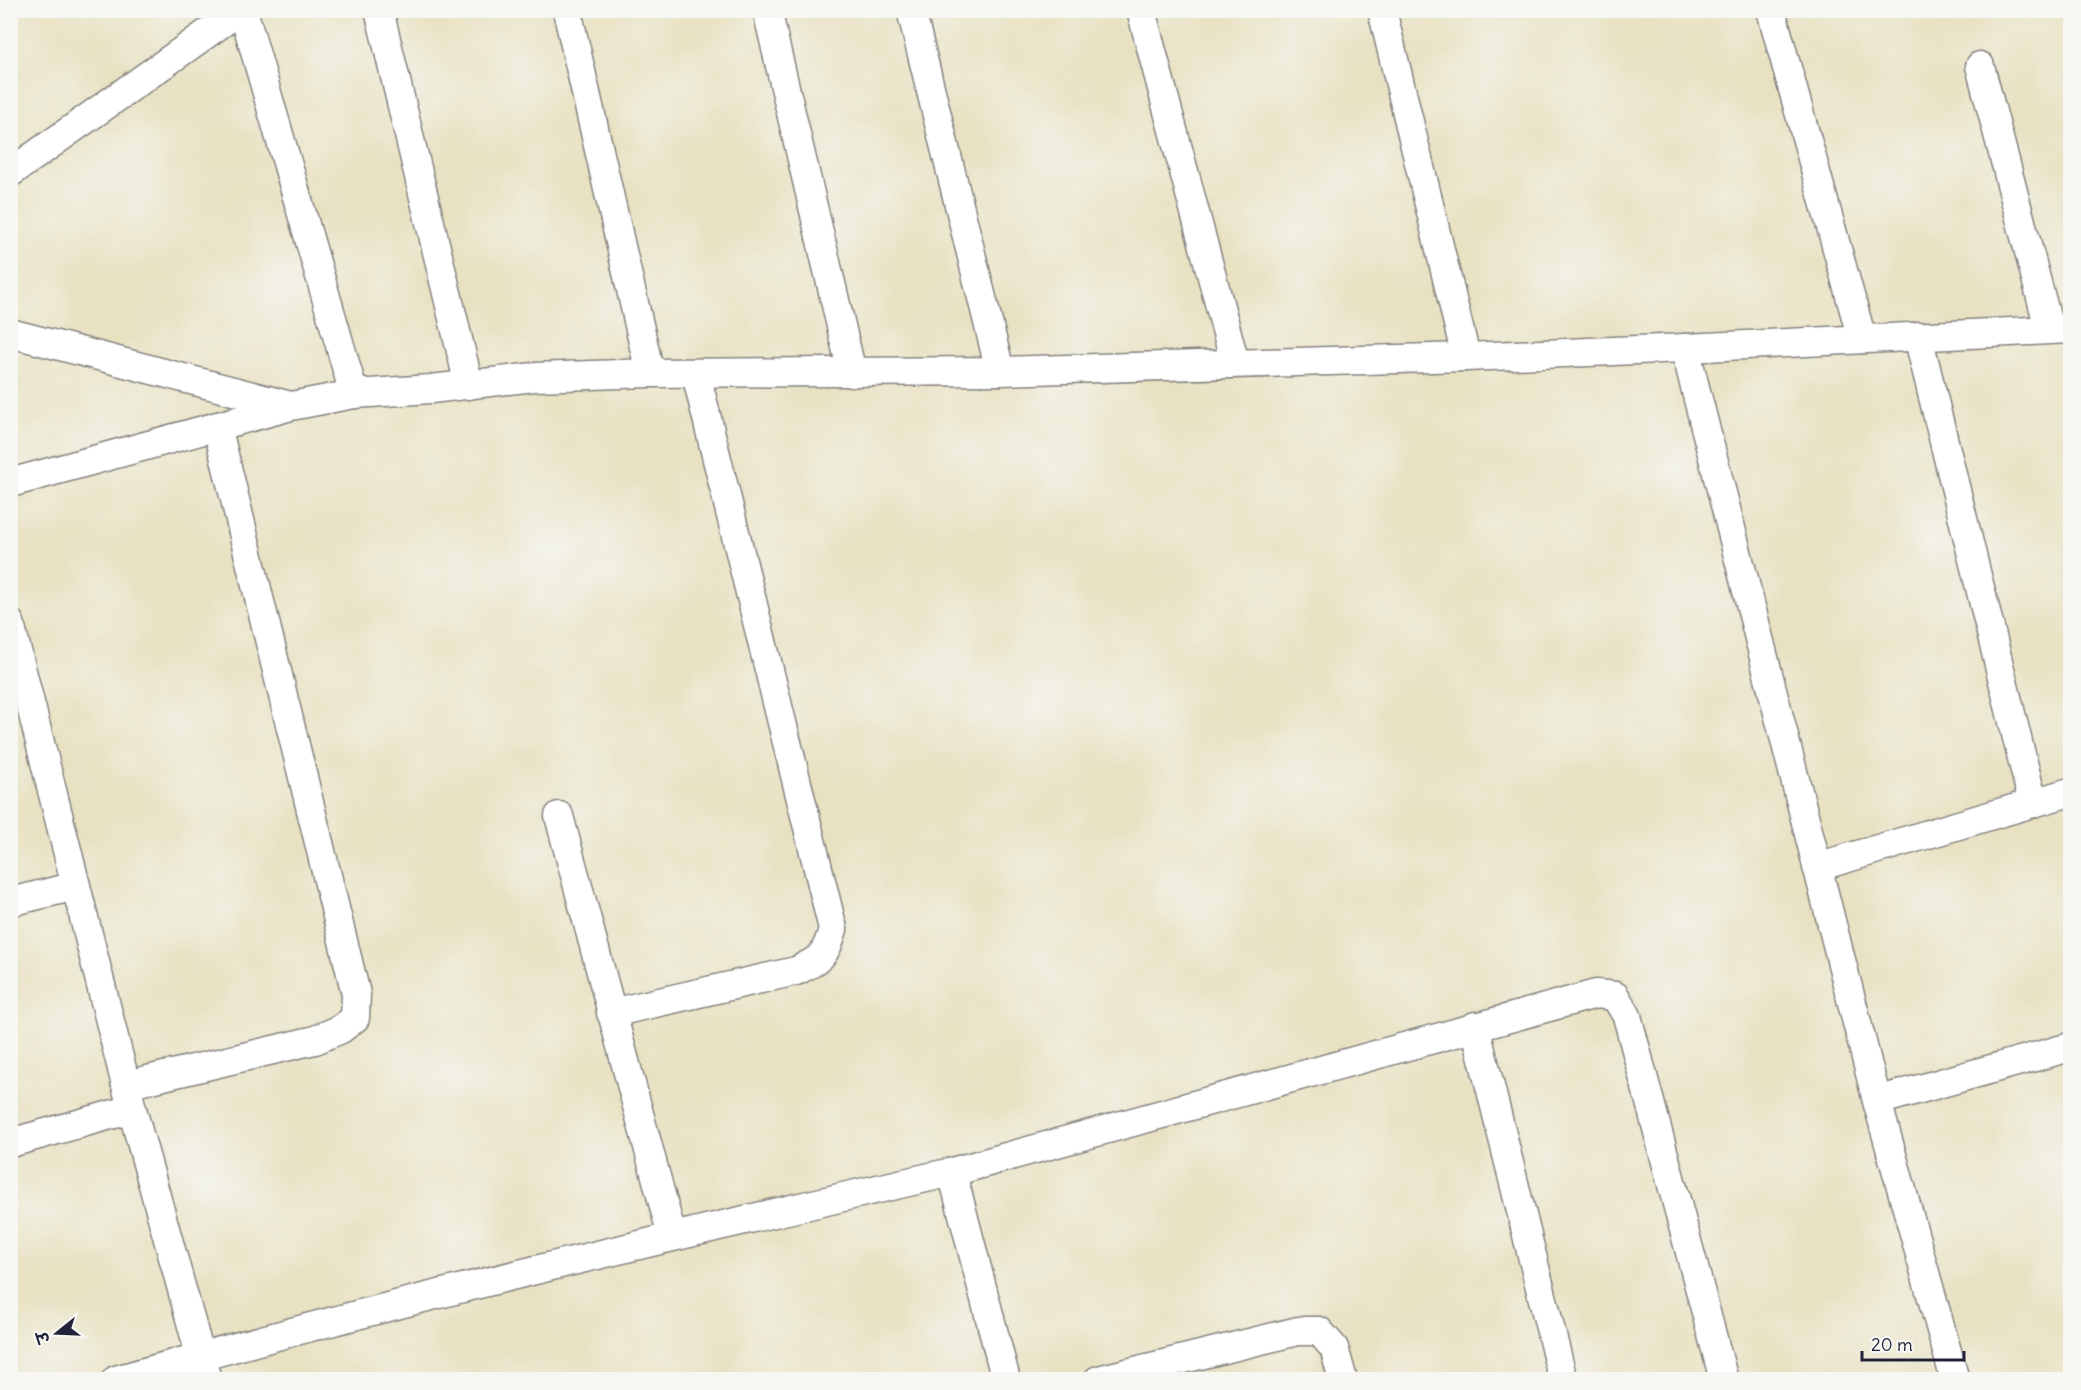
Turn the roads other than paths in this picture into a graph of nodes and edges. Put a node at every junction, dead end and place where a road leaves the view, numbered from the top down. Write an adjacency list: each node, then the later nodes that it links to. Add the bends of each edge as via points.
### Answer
1 (241, 10): 10 (street); 23 (street)
2 (380, 10): 22 (street)
3 (567, 10): 20 (street)
4 (767, 10): 19 (street)
5 (911, 10): 18 (street)
6 (1141, 10): 17 (street)
7 (1382, 10): 16 (street)
8 (1771, 10): 14 (street)
9 (1980, 66): 11 (street)
10 (10, 173)
11 (2060, 328): 13 (street)
12 (10, 333): 24 (street)
13 (1918, 336): 14 (street); 30 (street)
14 (1863, 339): 15 (street)
15 (1685, 348): 16 (street); 32 (street)
16 (1466, 357): 17 (street)
17 (1235, 363): 18 (street)
18 (1000, 371): 19 (street)
19 (852, 373): 21 (street)
20 (650, 374): 21 (street); 22 (street, via 534,377)
21 (696, 375): 35 (street, via 833,929 827,951 796,971)
22 (470, 385): 23 (street)
23 (354, 394): 24 (street)
24 (291, 406): 25 (street)
25 (217, 426): 26 (street); 38 (street, via 356,994 355,1018 315,1040)
26 (10, 483)
27 (10, 624): 28 (street)
28 (16, 665): 33 (street)
29 (2070, 792): 30 (street)
30 (2033, 803): 32 (street)
31 (559, 816): 35 (street)
32 (1817, 867): 39 (street)
33 (76, 886): 34 (street); 38 (street)
34 (10, 902)
35 (611, 1013): 42 (street)
36 (1476, 1026): 41 (street); 48 (street); 49 (street, via 1596,994 1614,996 1627,1016)
37 (2070, 1047): 39 (street)
38 (129, 1097): 40 (street); 43 (street)
39 (1876, 1101): 50 (street)
40 (10, 1143)
41 (952, 1172): 42 (street); 45 (street)
42 (672, 1236): 43 (street)
43 (204, 1368): 44 (street)
44 (116, 1380)
45 (1006, 1380)
46 (1098, 1380): 47 (street, via 1298,1331 1319,1331 1334,1348)
47 (1343, 1380)
48 (1563, 1380)
49 (1724, 1380)
50 (1954, 1380)

